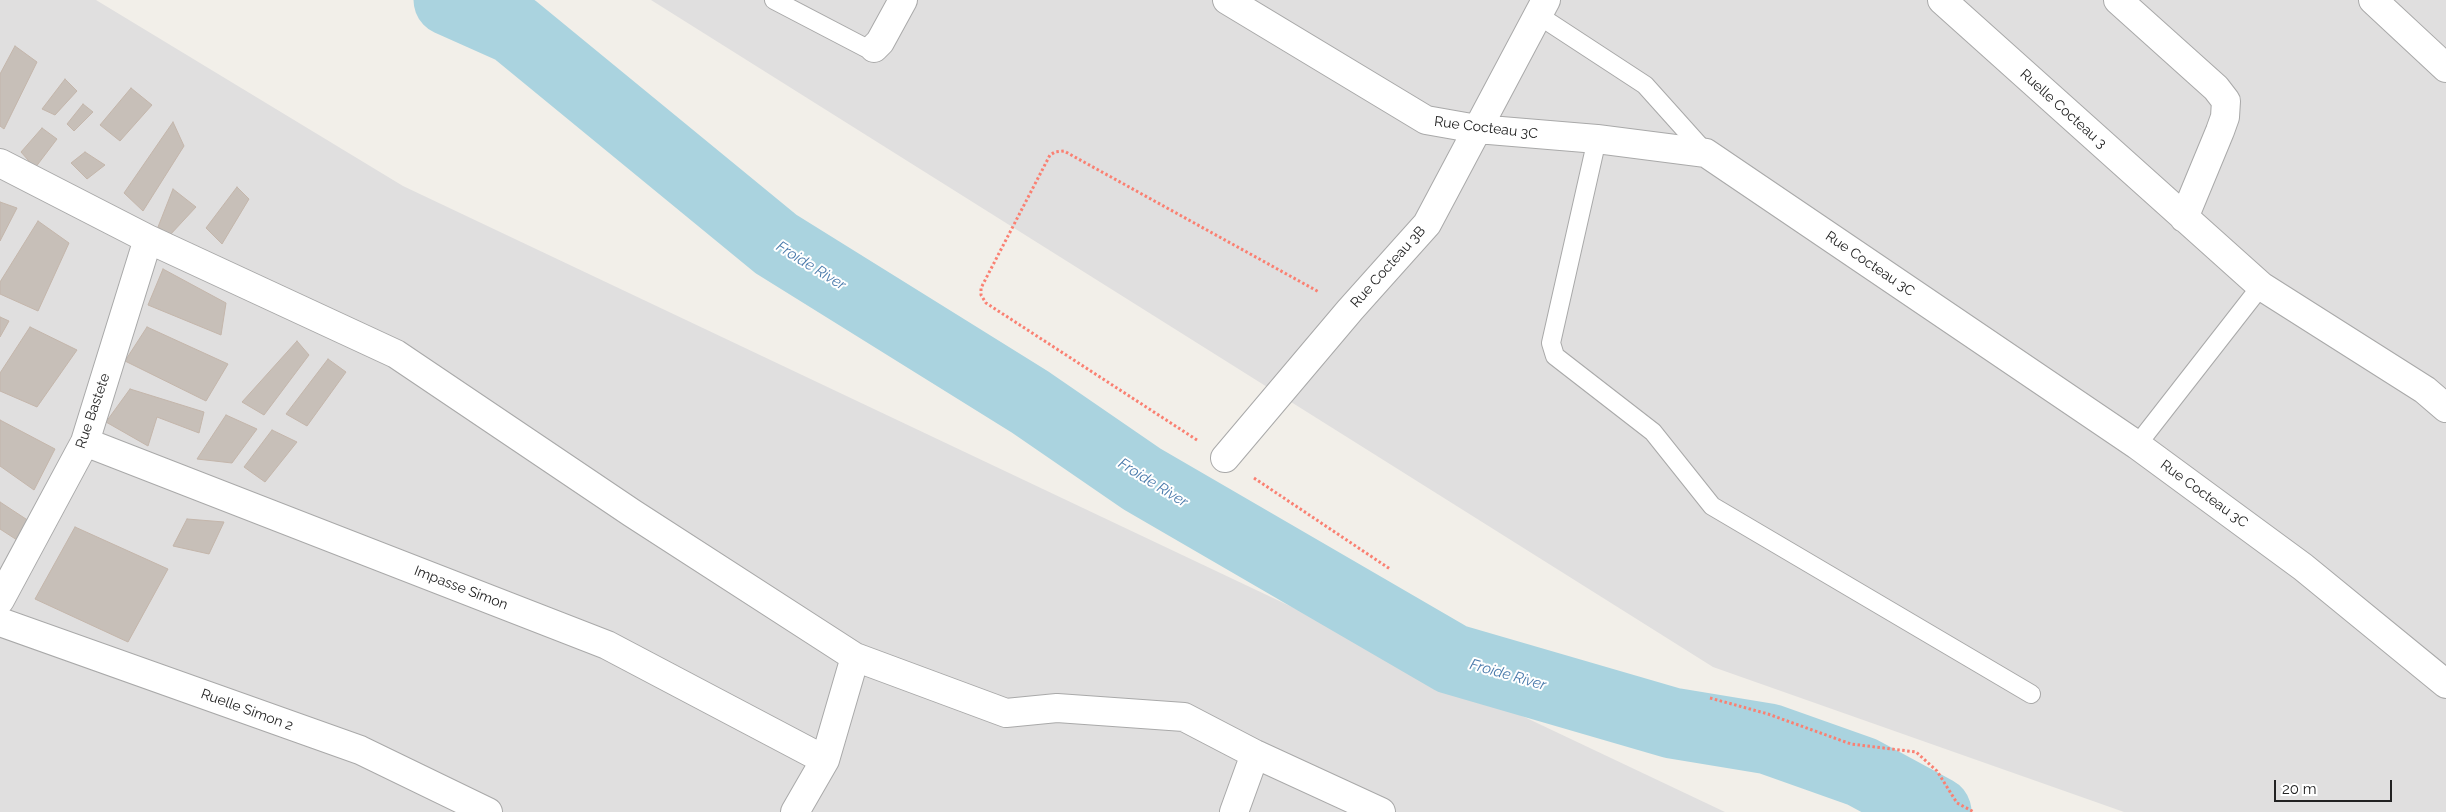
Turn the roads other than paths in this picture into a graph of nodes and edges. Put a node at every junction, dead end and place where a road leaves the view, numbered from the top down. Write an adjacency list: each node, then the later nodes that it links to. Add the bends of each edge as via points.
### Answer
1 (774, 0): 8 (lane, via 866,48)
2 (904, 0): 8 (street)
3 (1227, 0): 10 (street, Rue Cocteau 3C, via 1426,120)
4 (1942, 0): 14 (street, Ruelle Cocteau 3)
5 (2118, 0): 14 (street, via 2216,88 2226,101 2223,124)
6 (2373, 0): 9 (street)
7 (1542, 8): 10 (street, Rue Cocteau 3B); 12 (lane, via 1645,85)
8 (874, 48)
9 (2446, 68)
10 (1477, 129): 11 (street, Rue Cocteau 3C); 20 (street, Rue Cocteau 3B, via 1427,224)
11 (1597, 139): 12 (street, Rue Cocteau 3C); 25 (lane, via 1551,343 1555,356 1653,432 1712,506)
12 (1706, 153): 19 (street, Rue Cocteau 3C)
13 (0, 162): 15 (street)
14 (2184, 218): 16 (street, Ruelle Cocteau 3)
15 (148, 239): 18 (street, Rue Bastete); 23 (street, via 396,354 632,513)
16 (2261, 286): 17 (street, Ruelle Cocteau 3, via 2425,390); 19 (lane)
17 (2446, 408)
18 (84, 442): 21 (street, Rue Bastete); 27 (street, Impasse Simon, via 607,645)
19 (2136, 445): 24 (street, Rue Cocteau 3C, via 2303,567)
20 (1225, 458)
21 (0, 600)
22 (0, 622): 28 (street, Ruelle Simon 2, via 360,750)
23 (855, 656): 26 (street, via 1006,713 1057,708 1184,717); 27 (street)
24 (2446, 684)
25 (2031, 694)
26 (1255, 754): 30 (street); 31 (street)
27 (825, 760): 29 (street)
28 (488, 812)
29 (795, 812)
30 (1234, 812)
31 (1381, 812)

